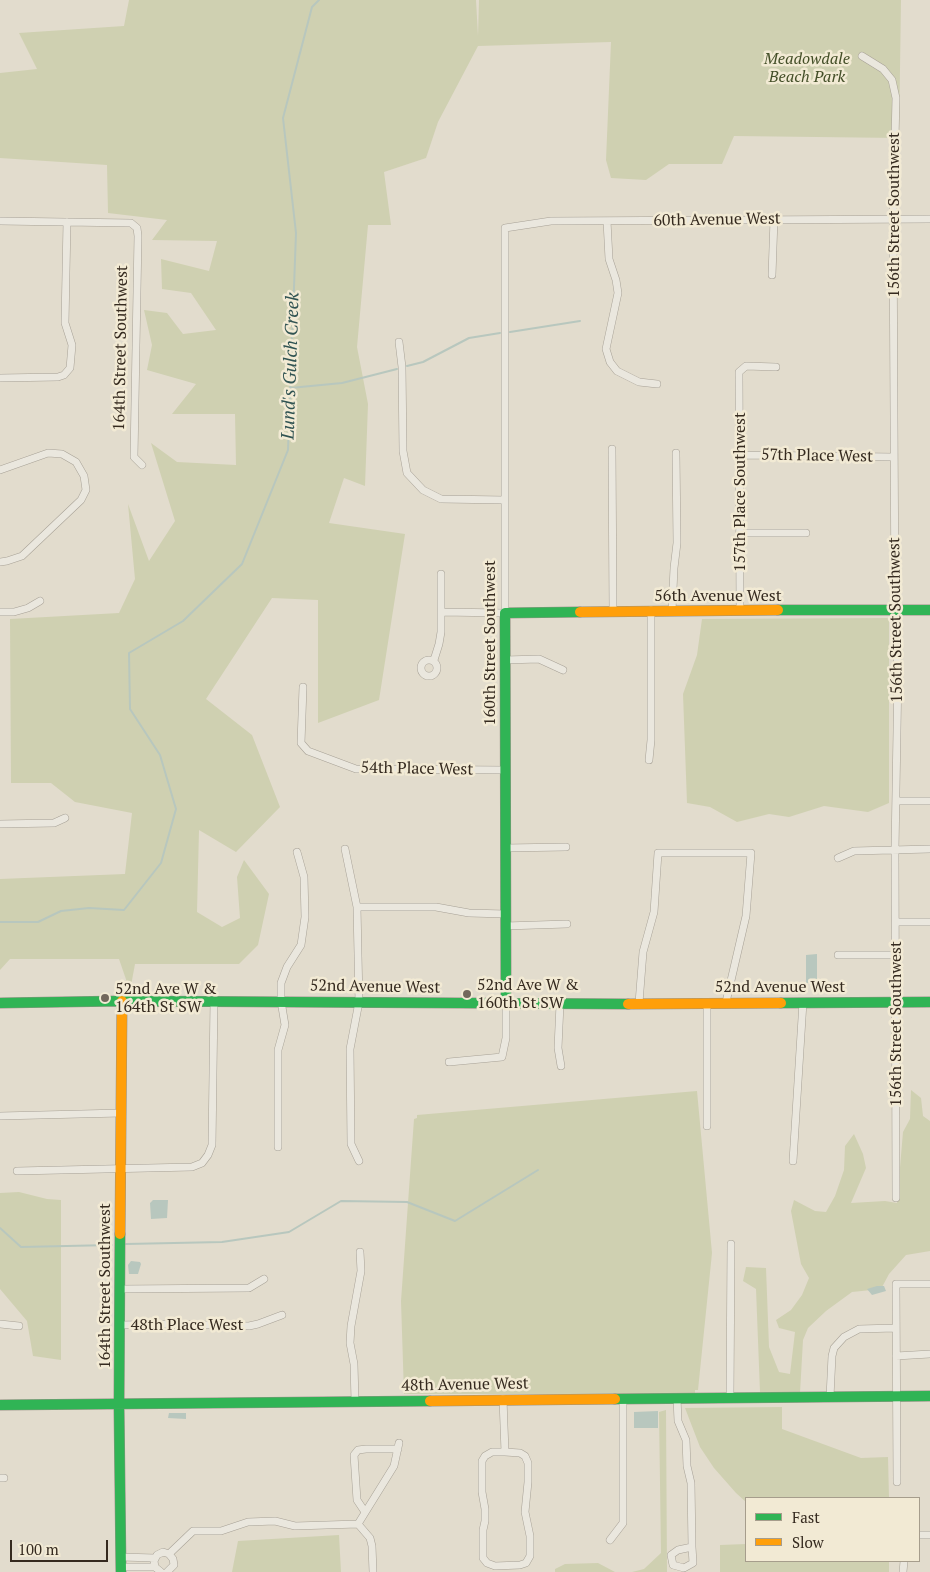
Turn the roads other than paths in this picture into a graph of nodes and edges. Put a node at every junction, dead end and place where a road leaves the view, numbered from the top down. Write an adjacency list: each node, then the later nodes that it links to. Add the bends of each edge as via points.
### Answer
1 (862, 56): 3 (street, 156th Street Southwest, via 883,69 892,80 896,98)
2 (774, 219): 3 (street, 60th Avenue West); 6 (street, 60th Avenue West); 9 (street)
3 (893, 220): 4 (street, 60th Avenue West); 17 (street, 156th Street Southwest)
4 (930, 220)
5 (0, 221): 7 (street)
6 (607, 221): 8 (street, 60th Avenue West, via 551,221); 13 (street, via 608,259 618,292 606,349 617,371 639,382)
7 (66, 222): 12 (street, via 65,323 72,345 70,368 58,377); 18 (street, 164th Street Southwest, via 131,223 137,228 134,457)
8 (505, 228): 20 (street, 160th Street Southwest)
9 (772, 275)
10 (399, 342): 20 (street, via 403,451 407,473 423,490 441,499)
11 (776, 367): 16 (street, 157th Place Southwest, via 746,366 739,372)
12 (0, 378)
13 (657, 384)
14 (612, 449): 26 (street)
15 (676, 453): 30 (street, via 677,543)
16 (740, 455): 17 (street, 57th Place West); 21 (street, 157th Place Southwest)
17 (894, 457): 28 (street, 156th Street Southwest)
18 (142, 465)
19 (0, 470): 23 (street, via 48,453 62,454 76,462 84,476 86,490 81,500 22,556)
20 (505, 500): 34 (street, 160th Street Southwest)
21 (740, 533): 22 (street); 31 (street, 157th Place Southwest)
22 (806, 534)
23 (0, 562)
24 (441, 574): 33 (street)
25 (40, 601): 32 (street, via 14,612)
26 (613, 610): 27 (street, 56th Avenue West); 34 (street, 56th Avenue West)
27 (651, 610): 30 (street, 56th Avenue West); 39 (street)
28 (895, 610): 29 (street, 56th Avenue West); 31 (street, 56th Avenue West); 41 (street, 156th Street Southwest, via 898,671)
29 (930, 610)
30 (672, 611): 31 (street, 56th Avenue West)
31 (740, 611)
32 (0, 612)
33 (441, 612): 34 (street); 35 (street, via 439,644)
34 (505, 613): 36 (street, 160th Street Southwest)
35 (434, 660)
36 (505, 660): 37 (street, via 539,659); 40 (street, 160th Street Southwest)
37 (563, 670)
38 (303, 687): 40 (street, 54th Place West, via 301,743 308,751 356,769)
39 (649, 760)
40 (505, 770): 46 (street, 160th Street Southwest)
41 (896, 801): 42 (street); 49 (street, 156th Street Southwest)
42 (930, 801)
43 (66, 818): 44 (street, via 54,824)
44 (0, 824)
45 (566, 847): 46 (street)
46 (505, 848): 53 (street, 160th Street Southwest)
47 (345, 849): 52 (street)
48 (930, 849): 49 (street)
49 (895, 850): 51 (street, via 854,851); 54 (street, 156th Street Southwest)
50 (297, 852): 62 (street, via 304,877 301,945 281,983)
51 (838, 858)
52 (358, 907): 53 (street, via 436,907 469,913); 64 (street)
53 (506, 914): 57 (street, 160th Street Southwest)
54 (896, 922): 55 (street); 59 (street, 156th Street Southwest)
55 (930, 922)
56 (568, 924): 57 (street)
57 (506, 926): 71 (street, 160th Street Southwest)
58 (838, 955): 59 (street)
59 (896, 955): 63 (street, 156th Street Southwest)
60 (122, 1001): 61 (street, 52nd Avenue West); 69 (street, 52nd Avenue West); 75 (street, 164th Street Southwest)
61 (214, 1001): 62 (street, 52nd Avenue West); 81 (street, via 212,1144 208,1155 202,1163 192,1167)
62 (281, 1001): 64 (street, 52nd Avenue West); 78 (street, via 285,1025 278,1050)
63 (896, 1001): 67 (street, 52nd Avenue West); 68 (street, 52nd Avenue West); 83 (street, 156th Street Southwest)
64 (359, 1002): 71 (street, 52nd Avenue West); 79 (street, via 350,1049 351,1144)
65 (707, 1002): 66 (street, 52nd Avenue West); 70 (street, 52nd Avenue West); 77 (street)
66 (726, 1002): 67 (street, 52nd Avenue West); 70 (street, via 746,916 751,853 658,853 654,912 643,952)
67 (803, 1002): 80 (street)
68 (930, 1002)
69 (0, 1003)
70 (639, 1003): 72 (street, 52nd Avenue West)
71 (506, 1004): 72 (street, 52nd Avenue West); 73 (street, 160th Street Southwest, via 506,1038 502,1057)
72 (560, 1004): 74 (street, via 558,1048)
73 (449, 1062)
74 (561, 1066)
75 (121, 1113): 76 (street); 81 (street, 164th Street Southwest)
76 (0, 1116)
77 (707, 1126)
78 (278, 1147)
79 (359, 1161)
80 (794, 1161)
81 (121, 1168): 82 (street); 88 (street, 164th Street Southwest)
82 (17, 1171)
83 (896, 1198)
84 (731, 1244): 98 (street)
85 (360, 1252): 103 (street, via 361,1271 350,1343)
86 (264, 1279): 88 (street, via 249,1288)
87 (930, 1284): 93 (street, via 896,1284)
88 (120, 1289): 91 (street, 164th Street Southwest)
89 (282, 1315): 91 (street, 48th Place West, via 249,1326)
90 (0, 1324): 92 (street)
91 (120, 1324): 105 (street, 164th Street Southwest)
92 (19, 1326)
93 (896, 1328): 95 (street); 96 (street, via 859,1330 839,1342 832,1356)
94 (930, 1354): 95 (street)
95 (896, 1356): 99 (street)
96 (830, 1396): 98 (street, 48th Avenue West); 99 (street, 48th Avenue West)
97 (930, 1396): 99 (street, 48th Avenue West)
98 (730, 1397): 100 (street, 48th Avenue West)
99 (897, 1397): 107 (street)
100 (676, 1398): 102 (street, 48th Avenue West); 111 (street, via 678,1421 686,1440)
101 (503, 1399): 102 (street, 48th Avenue West); 103 (street, 48th Avenue West); 106 (street)
102 (623, 1399): 110 (street, via 623,1524)
103 (355, 1401): 105 (street, 48th Avenue West)
104 (0, 1405): 105 (street, 48th Avenue West)
105 (119, 1405): 114 (street, 164th Street Southwest)
106 (505, 1452): 106 (street, via 492,1452 482,1461 483,1558 495,1566 520,1565 526,1563 530,1556 525,1512 528,1462 520,1453)
107 (897, 1482)
108 (366, 1512): 108 (street, via 394,1466 398,1446 358,1450 354,1455 357,1500); 109 (street)
109 (358, 1524): 112 (street, via 295,1526 275,1521 248,1522 221,1531 193,1531); 118 (street, via 370,1538)
110 (610, 1540)
111 (692, 1547)
112 (169, 1554): 113 (street, via 163,1552); 117 (street, via 174,1562)
113 (155, 1558): 114 (street); 115 (street)
114 (121, 1566): 115 (street)
115 (155, 1566): 116 (street)
116 (161, 1572)
117 (169, 1572)
118 (373, 1572)

